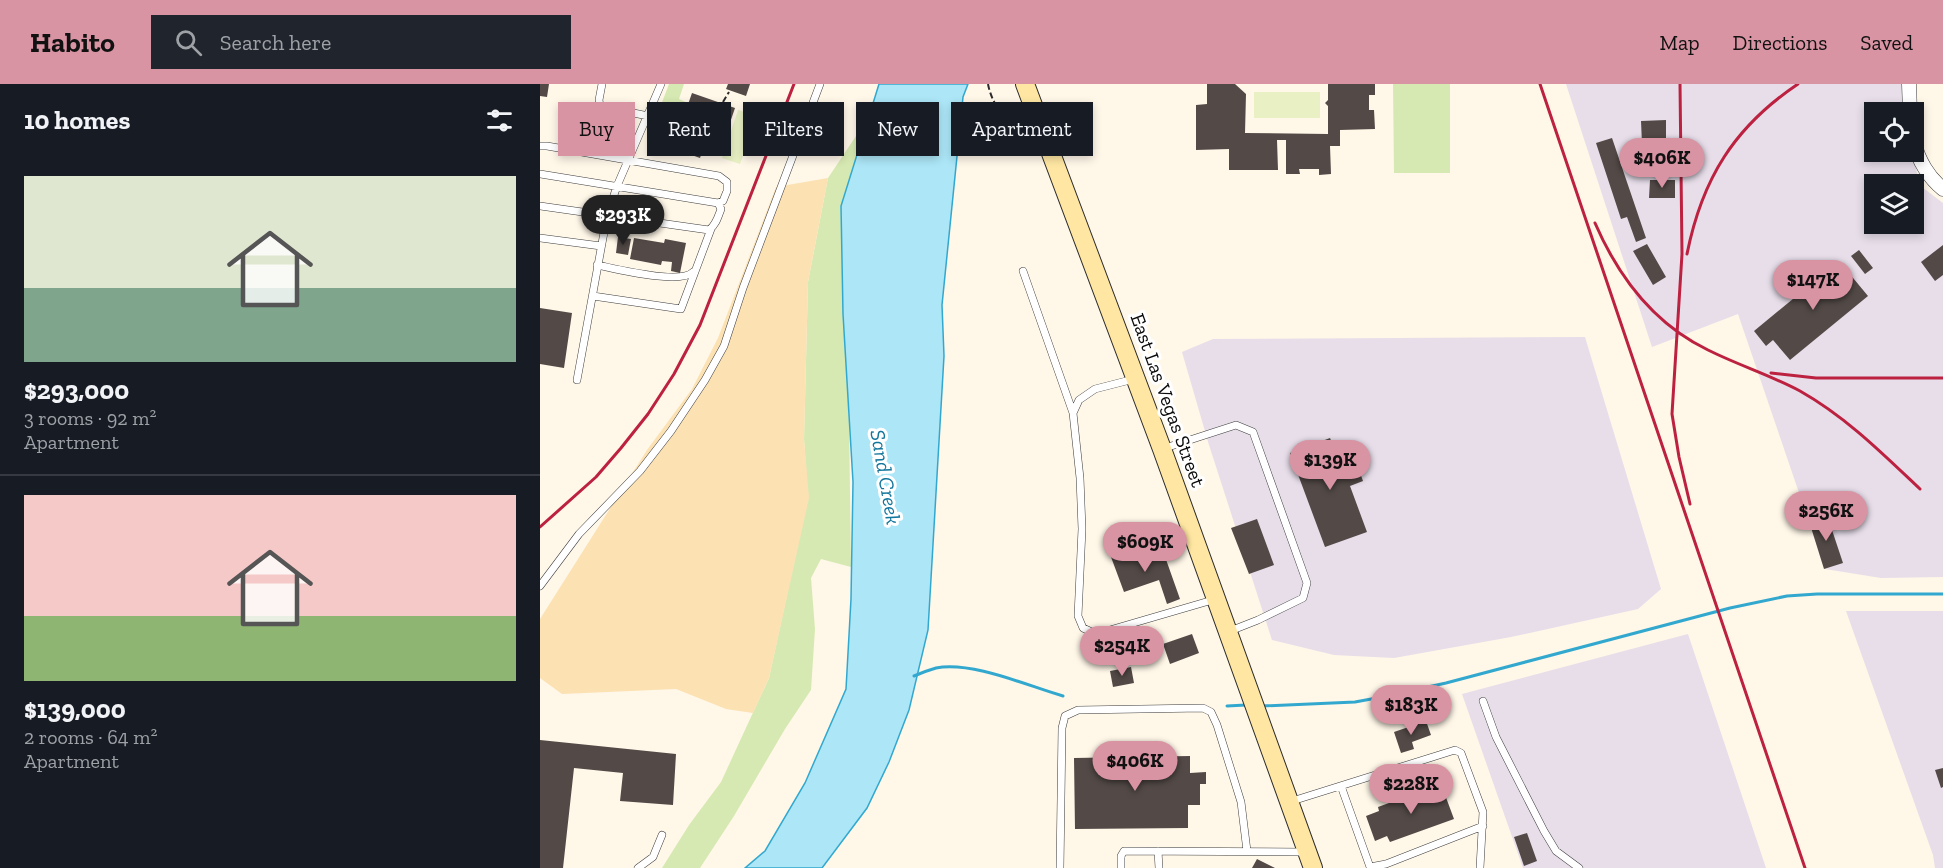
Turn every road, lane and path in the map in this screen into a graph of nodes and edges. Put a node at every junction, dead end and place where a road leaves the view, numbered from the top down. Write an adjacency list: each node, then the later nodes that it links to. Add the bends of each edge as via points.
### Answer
1 (602, 84): 12 (lane, via 600,106)
2 (660, 84): 8 (lane)
3 (820, 84): 34 (lane, via 724,346 671,431 640,471 579,534)
4 (988, 84): 10 (path)
5 (1025, 84): 30 (street, East Las Vegas Street)
6 (1909, 84): 11 (street)
7 (729, 92): 9 (path)
8 (653, 102)
9 (723, 102)
10 (995, 102)
11 (1910, 102)
12 (647, 116)
13 (647, 118): 15 (lane)
14 (540, 148): 15 (lane)
15 (629, 160): 18 (lane); 20 (lane, via 719,176 727,185 723,201)
16 (1922, 162): 19 (street)
17 (540, 174): 18 (lane)
18 (617, 186): 20 (lane); 22 (lane)
19 (1943, 189)
20 (718, 203): 23 (lane, via 721,209)
21 (540, 206): 22 (lane)
22 (607, 216): 23 (lane); 25 (lane)
23 (711, 229): 27 (lane)
24 (540, 238): 25 (lane)
25 (601, 246): 26 (lane)
26 (597, 265): 27 (lane, via 671,278 690,276); 29 (lane)
27 (694, 271): 29 (lane, via 681,309)
28 (1023, 271): 32 (lane)
29 (593, 296): 31 (lane)
30 (1136, 378): 32 (lane, via 1095,389 1079,400); 33 (street, East Las Vegas Street)
31 (577, 380)
32 (1073, 413): 35 (lane, via 1082,529 1078,616 1083,628 1096,634)
33 (1162, 449): 35 (street, East Las Vegas Street); 36 (lane, via 1236,425 1253,432 1257,443 1306,582 1303,598)
34 (540, 586)
35 (1216, 599): 36 (street, East Las Vegas Street)
36 (1228, 632): 39 (street, East Las Vegas Street)
37 (1483, 701): 50 (lane, via 1496,736 1544,831 1556,851)
38 (1341, 786): 39 (lane); 40 (lane, via 1455,750 1461,753 1483,812); 40 (lane, via 1370,867)
39 (1288, 802): 44 (street, East Las Vegas Street)
40 (1483, 826): 49 (lane)
41 (662, 835): 45 (lane, via 653,857)
42 (1158, 851): 43 (lane); 47 (lane, via 1124,851); 48 (lane)
43 (1247, 851): 44 (lane); 46 (lane, via 1241,802 1211,712 1203,708 1078,710 1065,716 1062,728)
44 (1310, 860)
45 (638, 868)
46 (1060, 868)
47 (1121, 868)
48 (1159, 868)
49 (1480, 868)
50 (1579, 868)

